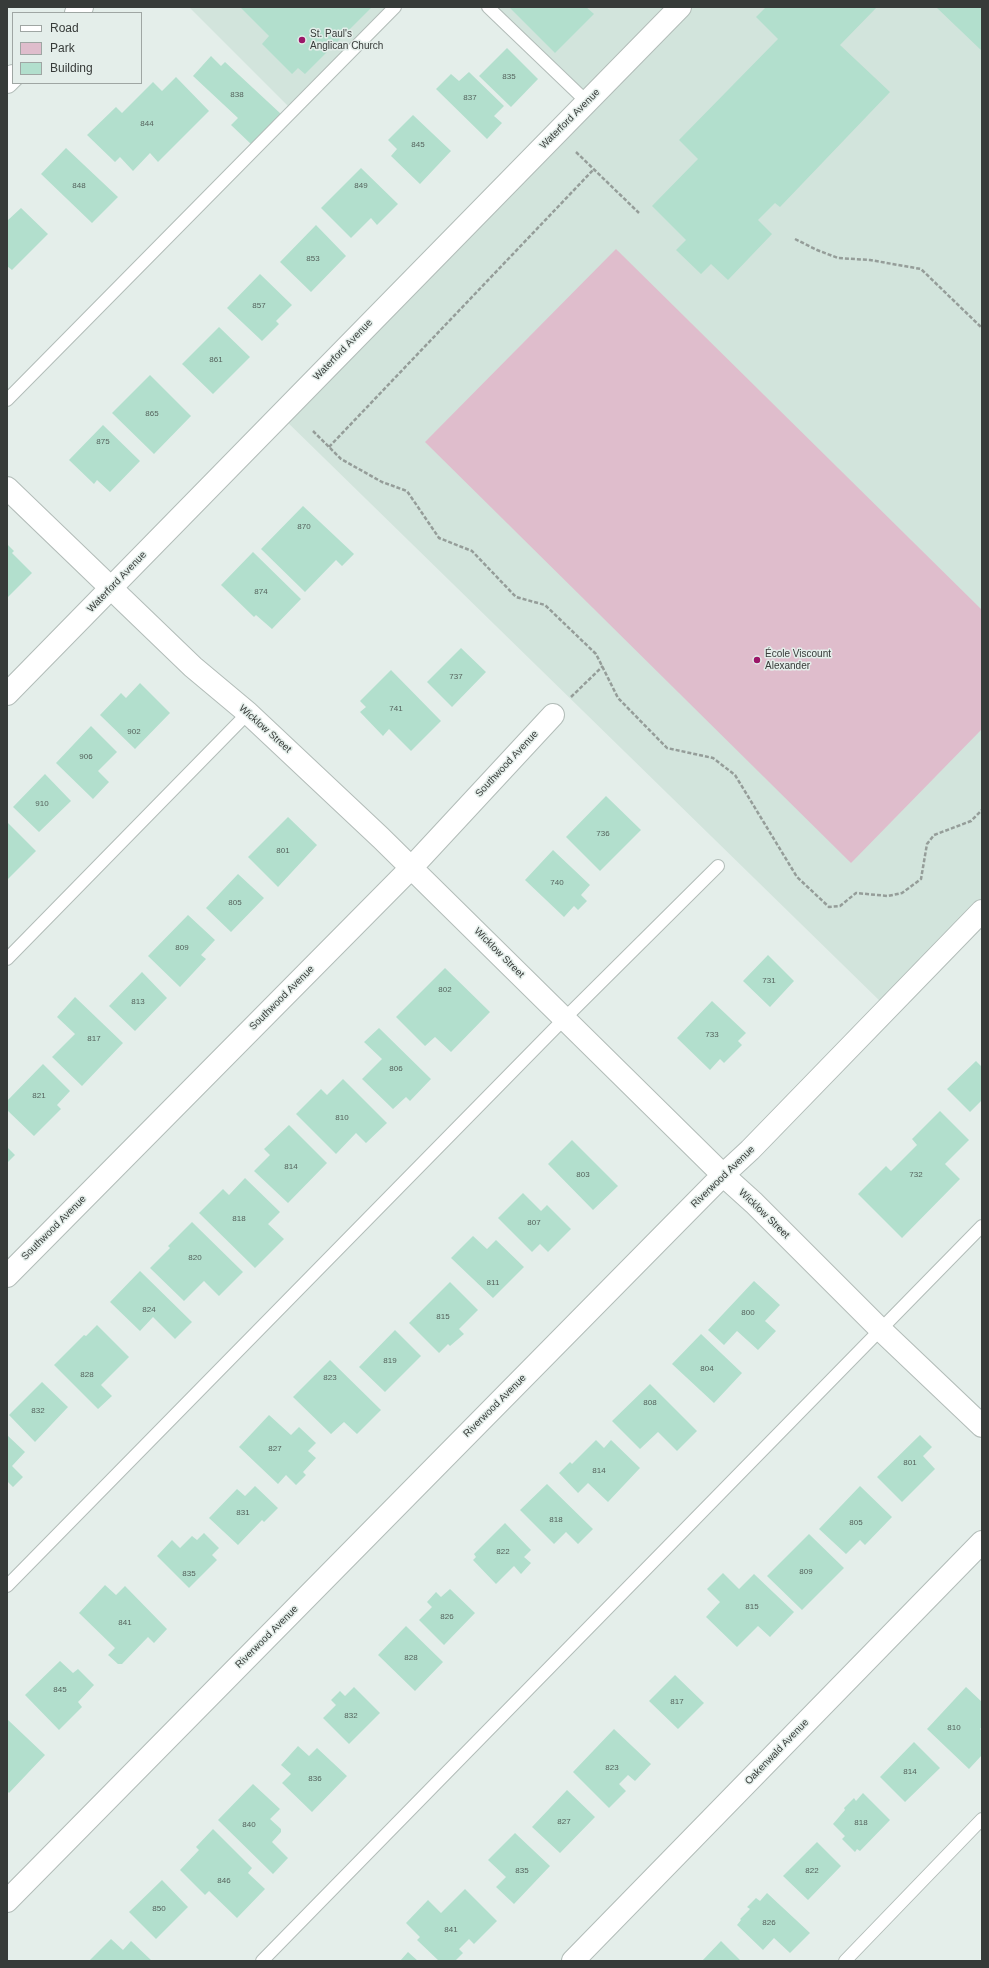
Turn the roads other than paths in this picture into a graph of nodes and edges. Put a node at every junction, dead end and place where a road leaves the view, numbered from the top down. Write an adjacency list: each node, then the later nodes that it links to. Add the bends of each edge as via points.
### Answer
1 (395, 7): 5 (lane)
2 (488, 7): 4 (lane)
3 (680, 7): 4 (street, Waterford Avenue)
4 (587, 102): 7 (street, Waterford Avenue)
5 (7, 400)
6 (7, 488): 7 (street, Wicklow Street)
7 (111, 588): 8 (street, Waterford Avenue); 9 (street, Wicklow Street, via 193,667)
8 (7, 694)
9 (248, 713): 12 (street, Wicklow Street); 14 (lane)
10 (552, 715): 12 (street, Southwood Avenue)
11 (718, 866): 15 (lane)
12 (412, 867): 15 (street, Wicklow Street); 18 (street, Southwood Avenue)
13 (982, 911): 16 (street, Riverwood Avenue)
14 (7, 959)
15 (565, 1018): 16 (street, Wicklow Street); 22 (lane)
16 (723, 1175): 19 (street, Wicklow Street); 24 (street, Riverwood Avenue)
17 (982, 1226): 19 (lane)
18 (7, 1276)
19 (881, 1330): 20 (street, Wicklow Street); 25 (lane)
20 (982, 1426)
21 (982, 1542): 26 (street, Oakenwald Avenue)
22 (7, 1586)
23 (982, 1819): 27 (lane)
24 (7, 1901)
25 (262, 1961)
26 (572, 1961)
27 (845, 1961)

